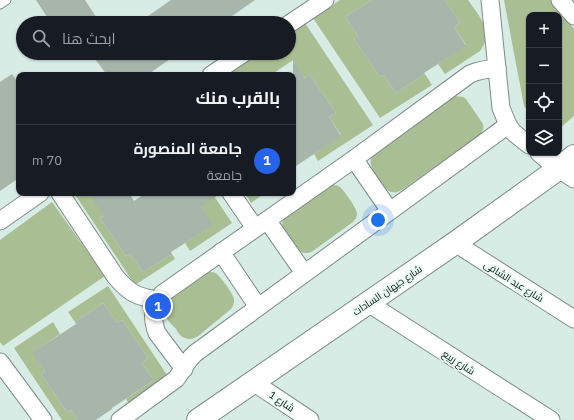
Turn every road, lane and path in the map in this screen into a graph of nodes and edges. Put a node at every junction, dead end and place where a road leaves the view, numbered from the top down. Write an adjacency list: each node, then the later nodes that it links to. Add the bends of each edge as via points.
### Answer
1 (6, 0): 5 (lane)
2 (325, 0): 7 (street)
3 (490, 0): 9 (street)
4 (560, 0): 6 (street)
5 (0, 4)
6 (574, 16)
7 (296, 19)
8 (234, 60): 10 (street)
9 (497, 68): 11 (street, via 501,108); 14 (street, via 478,70 470,74)
10 (216, 72)
11 (508, 125): 12 (street); 19 (street)
12 (526, 142)
13 (545, 156): 15 (street)
14 (354, 159): 19 (street); 21 (street)
15 (569, 168): 22 (main road, شارع جيهان السادات)
16 (36, 196): 20 (street)
17 (62, 196): 25 (street, via 123,286 133,294)
18 (234, 196): 21 (street)
19 (390, 211): 24 (street)
20 (0, 221)
21 (261, 224): 23 (street); 24 (street)
22 (455, 243): 26 (main road, شارع جيهان السادات); 28 (street, شارع عبد الشافى)
23 (221, 252): 25 (street, via 162,294); 27 (street)
24 (304, 273): 27 (street)
25 (158, 300): 30 (street, via 153,312 154,326)
26 (368, 303): 31 (main road, شارع جيهان السادات); 36 (street, شارع ربيع)
27 (258, 307): 30 (street, via 194,354)
28 (574, 319)
29 (0, 362): 32 (street)
30 (184, 369): 33 (street, via 171,384)
31 (253, 382): 34 (main road, شارع جيهان السادات); 35 (street, شارع 1)
32 (43, 420)
33 (120, 420)
34 (198, 420)
35 (310, 420)
36 (551, 420)

